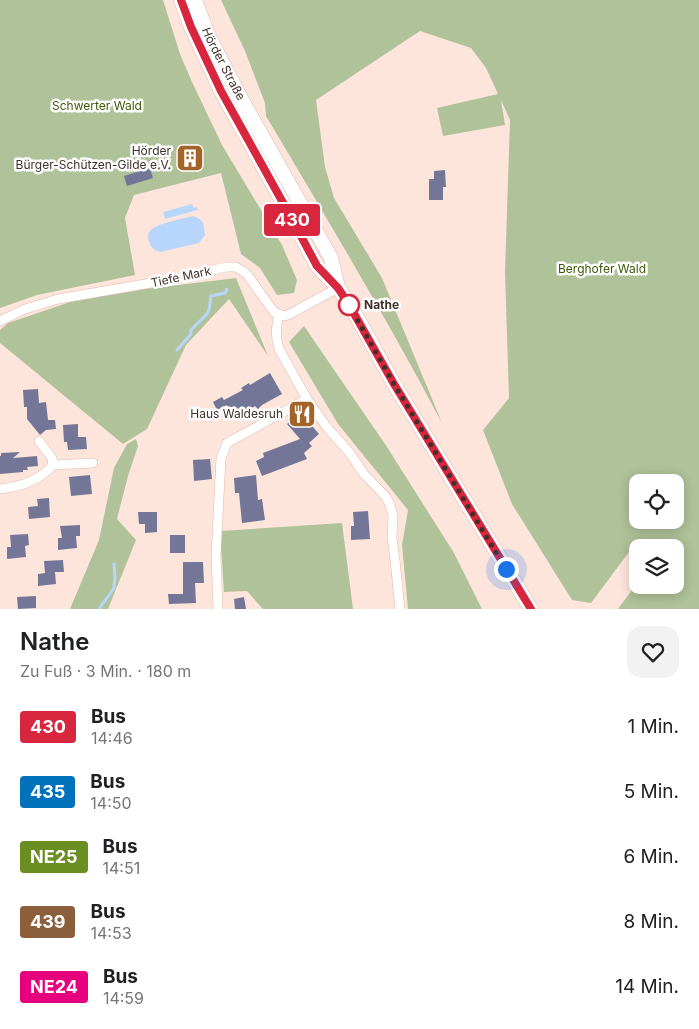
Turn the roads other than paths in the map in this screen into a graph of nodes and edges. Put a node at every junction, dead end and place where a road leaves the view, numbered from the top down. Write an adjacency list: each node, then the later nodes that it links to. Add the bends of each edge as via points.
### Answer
1 (181, 0): 3 (main road, Hörder Straße, via 204,58 244,133 317,266)
2 (195, 0): 3 (main road, Hörder Straße, via 208,35 238,94 331,258)
3 (338, 288): 4 (street, via 288,315); 13 (main road)
4 (279, 315): 5 (street, Tiefe Mark, via 268,306 246,273 226,267 58,299); 6 (street, via 276,340)
5 (0, 321)
6 (306, 399): 11 (street, via 227,443 220,468 216,556); 12 (street, via 390,505)
7 (38, 441): 9 (street, via 52,458)
8 (93, 463): 9 (street)
9 (53, 465): 10 (street, via 38,478)
10 (0, 489)
11 (218, 609)
12 (400, 609)
13 (531, 609)

